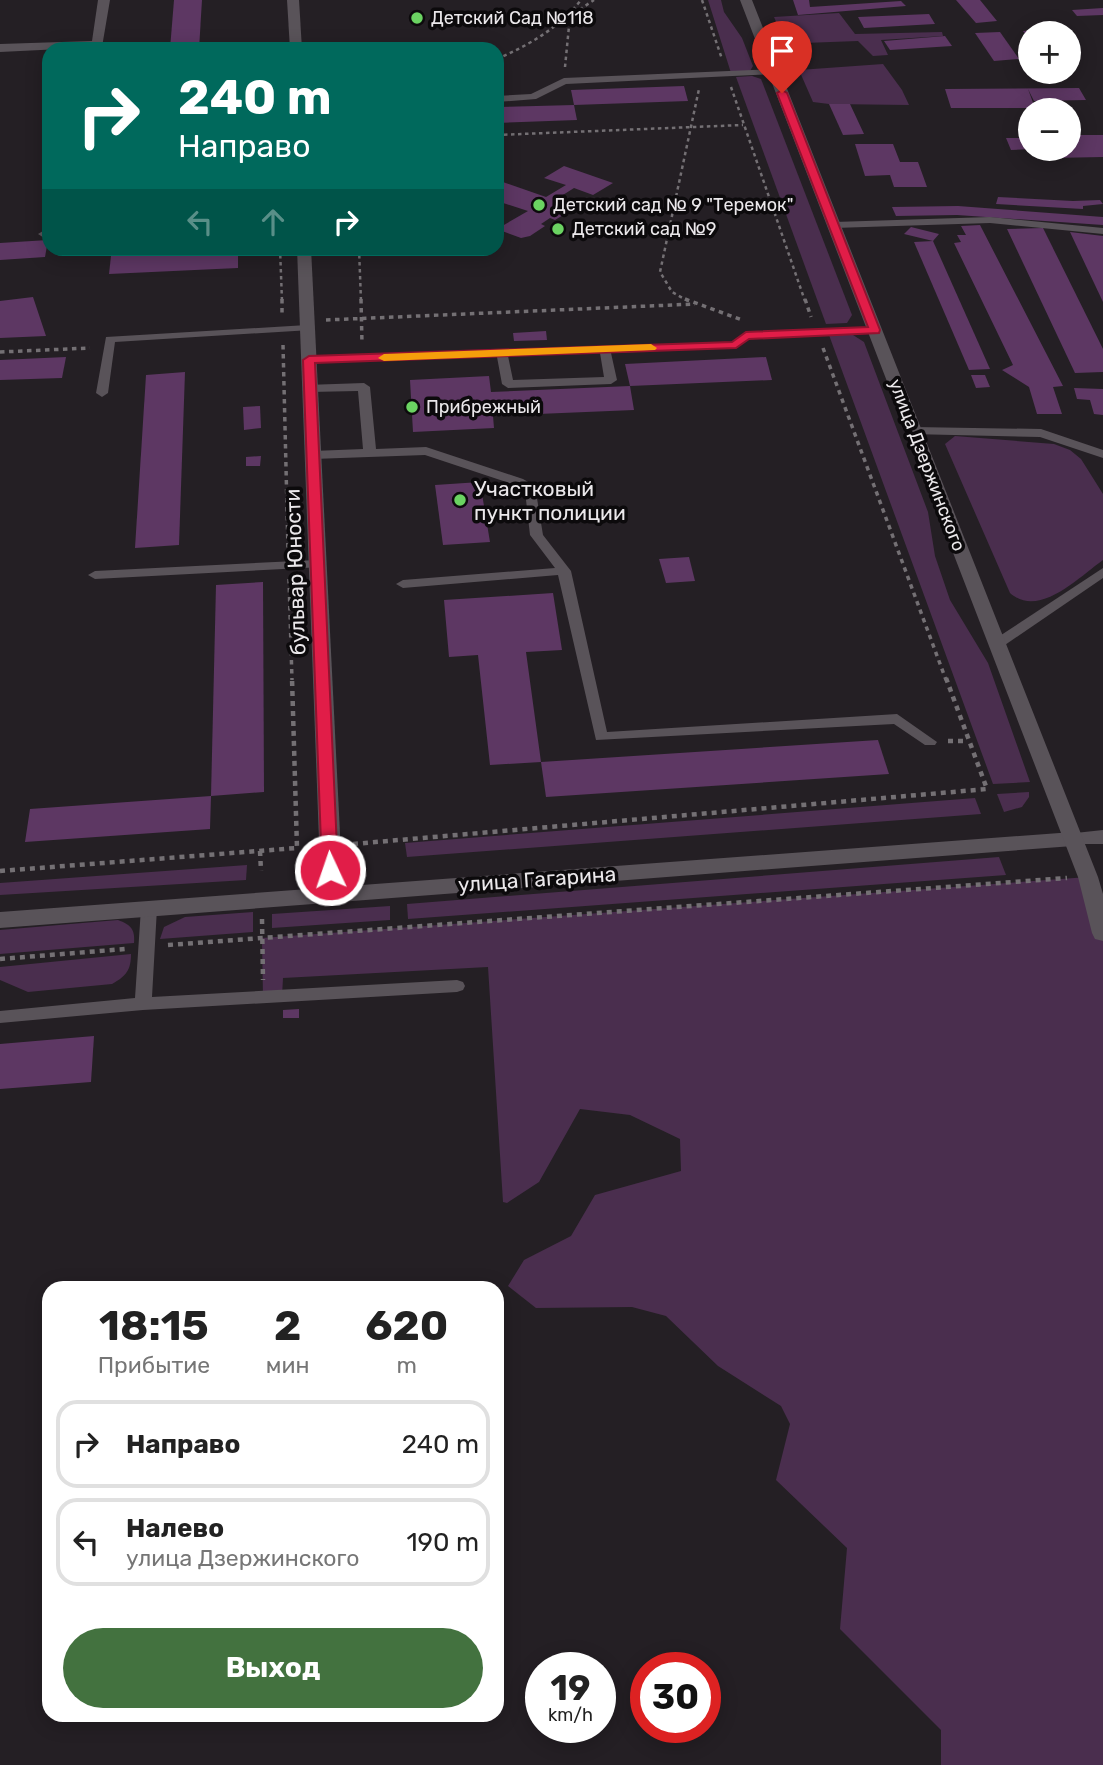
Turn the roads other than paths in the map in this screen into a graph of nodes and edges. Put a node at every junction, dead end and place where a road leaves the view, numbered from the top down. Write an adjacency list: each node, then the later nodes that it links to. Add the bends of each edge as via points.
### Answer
1 (104, 0): 4 (street)
2 (293, 0): 5 (street)
3 (746, 0): 8 (street, улица Дзержинского)
4 (98, 42)
5 (296, 42)
6 (42, 46): 7 (street)
7 (0, 48)
8 (774, 72): 9 (lane, via 564,81 533,97); 10 (street, улица Дзержинского)
9 (504, 99)
10 (834, 225): 11 (lane, via 990,220); 14 (street, улица Дзержинского)
11 (1103, 231)
12 (305, 256): 13 (street, бульвар Юности)
13 (313, 324): 17 (street, бульвар Юности); 19 (lane, via 110,339)
14 (875, 330): 15 (lane, via 746,336 736,345); 20 (street, улица Дзержинского)
15 (605, 350): 16 (lane); 16 (lane, via 611,380 508,384)
16 (502, 354): 17 (lane)
17 (309, 360): 18 (street, бульвар Юности)
18 (310, 388): 21 (lane, via 364,387); 23 (street, бульвар Юности)
19 (102, 393)
20 (914, 431): 22 (lane, via 1041,433); 29 (street, улица Дзержинского)
21 (370, 453): 23 (lane); 25 (lane, via 426,451 501,474 531,489 537,536)
22 (1103, 454)
23 (313, 455): 24 (street, бульвар Юности)
24 (317, 564): 27 (lane); 33 (street, бульвар Юности)
25 (564, 571): 28 (lane); 30 (lane, via 601,737 897,719)
26 (1103, 572): 29 (lane)
27 (95, 575)
28 (402, 583)
29 (997, 643): 32 (street, улица Дзержинского)
30 (930, 742)
31 (1103, 837): 32 (street, улица Гагарина)
32 (1073, 839): 33 (street, улица Гагарина); 36 (street, улица Дзержинского)
33 (332, 894): 34 (street, улица Гагарина)
34 (149, 908): 35 (street, улица Гагарина); 38 (lane)
35 (0, 919)
36 (1103, 933)
37 (457, 986): 38 (lane)
38 (143, 1004): 39 (lane)
39 (0, 1017)

